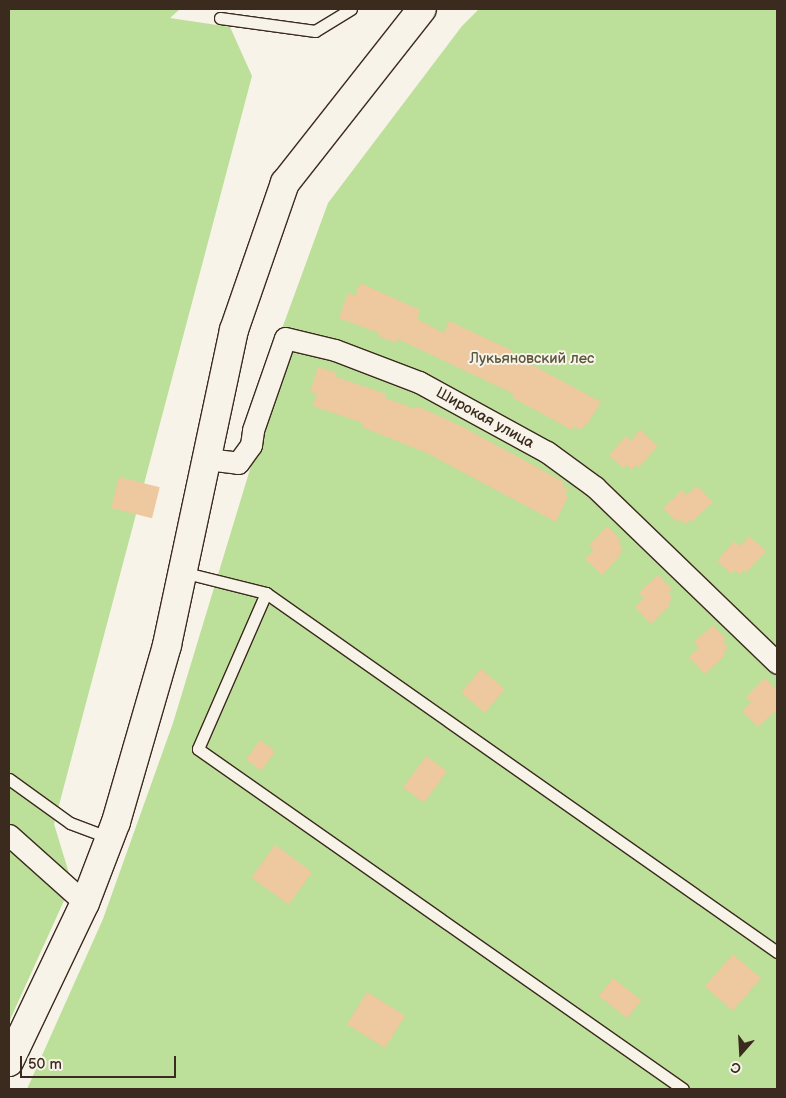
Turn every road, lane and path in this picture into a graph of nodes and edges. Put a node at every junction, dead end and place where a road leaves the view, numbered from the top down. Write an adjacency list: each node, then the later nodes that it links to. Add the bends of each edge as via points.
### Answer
1 (351, 9): 3 (lane, via 315,32)
2 (416, 10): 4 (main road, via 285,183 234,330)
3 (220, 18)
4 (207, 459): 5 (main road); 7 (street, Широкая улица, via 238,463 251,445 253,430 285,338 335,350 419,382 547,452 595,487)
5 (182, 572): 6 (lane); 10 (main road, via 142,741)
6 (266, 593): 12 (lane); 14 (lane, via 198,749)
7 (777, 662)
8 (9, 779): 10 (lane, via 70,823)
9 (9, 835): 11 (street)
10 (110, 838): 11 (main road)
11 (85, 903): 13 (main road)
12 (777, 952)
13 (9, 1062)
14 (683, 1089)

